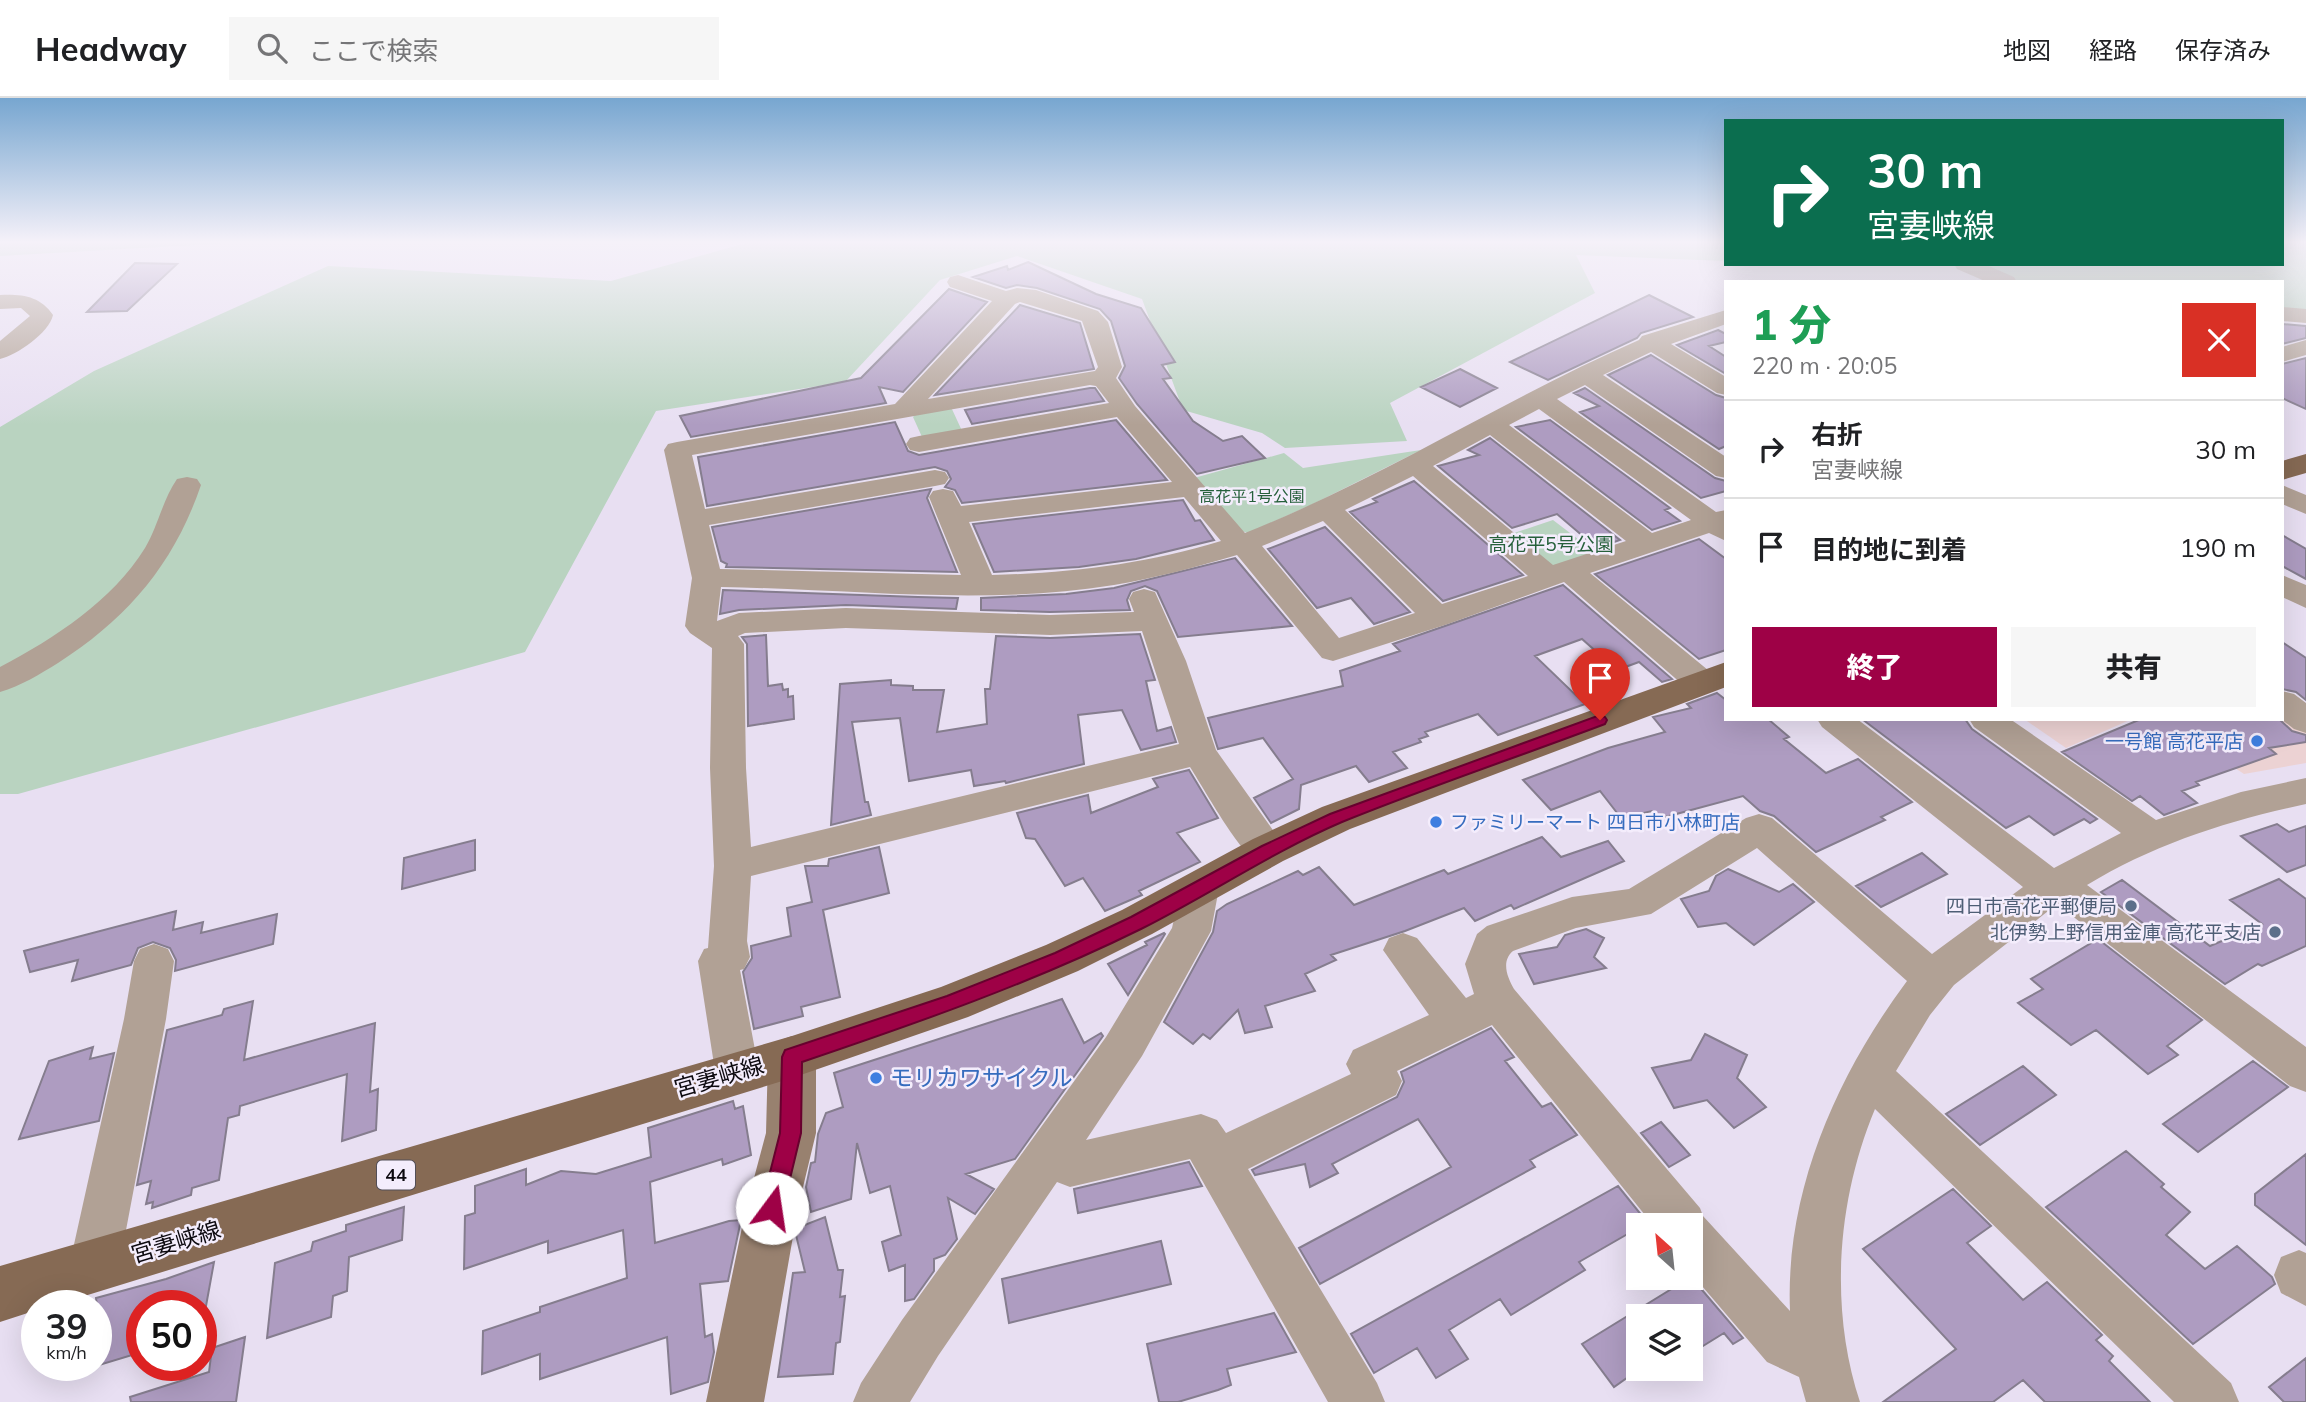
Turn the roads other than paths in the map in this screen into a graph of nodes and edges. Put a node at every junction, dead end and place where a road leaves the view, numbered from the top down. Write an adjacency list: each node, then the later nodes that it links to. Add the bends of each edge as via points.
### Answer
1 (34, 304): 9 (street, via 40,323)
2 (1002, 304): 16 (street)
3 (1054, 304): 12 (street, via 1096,322 1110,367)
4 (2284, 314): 5 (street)
5 (2306, 316)
6 (1723, 319): 7 (street)
7 (1650, 341): 11 (street); 13 (street)
8 (2306, 347): 10 (street)
9 (0, 352)
10 (2284, 354)
11 (1585, 374): 14 (street); 21 (street)
12 (1103, 379): 15 (street); 16 (street)
13 (1724, 387)
14 (1539, 398): 17 (street); 31 (street)
15 (1123, 408): 18 (street); 25 (street)
16 (903, 411): 18 (street); 30 (street, via 677,450)
17 (1490, 423): 19 (street); 33 (street)
18 (919, 444): 23 (street)
19 (1415, 463): 28 (street); 35 (street)
20 (2306, 463): 22 (main road)
21 (1724, 469)
22 (2284, 470)
23 (935, 478): 29 (street); 30 (street)
24 (187, 485): 44 (street, via 181,510 156,556 132,587 94,624)
25 (1191, 488): 29 (street); 32 (street)
26 (2284, 494): 27 (street)
27 (2306, 506)
28 (1326, 508): 32 (street); 40 (street)
29 (951, 516): 37 (street)
30 (694, 519): 36 (street)
31 (1721, 524): 33 (street)
32 (1242, 544): 34 (street); 40 (street, via 1333,652)
33 (1648, 544): 35 (street)
34 (1133, 573): 37 (street, via 1044,583); 41 (street)
35 (1558, 573): 40 (street); 43 (street)
36 (707, 578): 37 (street); 42 (street, via 701,626)
37 (978, 584)
38 (2284, 585): 39 (street)
39 (2306, 598)
40 (1437, 617)
41 (1153, 621): 42 (street, via 1050,625 846,618 739,623); 49 (street)
42 (716, 634): 53 (street, via 728,644)
43 (1714, 679): 52 (main road, 宮妻峡線 / 44, via 1395,795)
44 (0, 681)
45 (2284, 704): 48 (street)
46 (1837, 721): 54 (street)
47 (1989, 721): 51 (street)
48 (2306, 721)
49 (1199, 752): 52 (street); 53 (street)
50 (2306, 791): 51 (street)
51 (2152, 836): 54 (street)
52 (1268, 850): 55 (main road, 宮妻峡線 / 44)
53 (733, 866): 61 (street, via 727,941 730,957 718,961)
54 (2055, 886): 58 (street); 62 (street)
55 (1200, 888): 60 (main road, 宮妻峡線 / 44, via 1062,958 952,1003); 72 (street, via 1191,931 1127,1043 928,1326)
56 (1403, 950): 59 (street)
57 (154, 961): 68 (street)
58 (1933, 979): 59 (street, via 1759,828 1637,903 1572,913 1501,938 1491,946 1485,964 1496,992); 63 (street)
59 (1479, 1012): 64 (street, via 1368,1064 1380,1082); 66 (street)
60 (792, 1057): 61 (main road, 宮妻峡線 / 44); 71 (main road, via 791,1133)
61 (737, 1071): 68 (main road, 宮妻峡線 / 44)
62 (2306, 1072)
63 (1870, 1075): 70 (street, via 1846,1124 1828,1186 1818,1253 1816,1303); 74 (street)
64 (1217, 1161): 65 (street, via 1201,1135); 73 (street)
65 (1070, 1165)
66 (1672, 1213)
67 (1703, 1249): 70 (street, via 1785,1345)
68 (94, 1267): 69 (main road, 宮妻峡線 / 44)
69 (0, 1294)
70 (1826, 1381)
71 (735, 1402)
72 (880, 1402)
73 (1358, 1402)
74 (2212, 1402)

